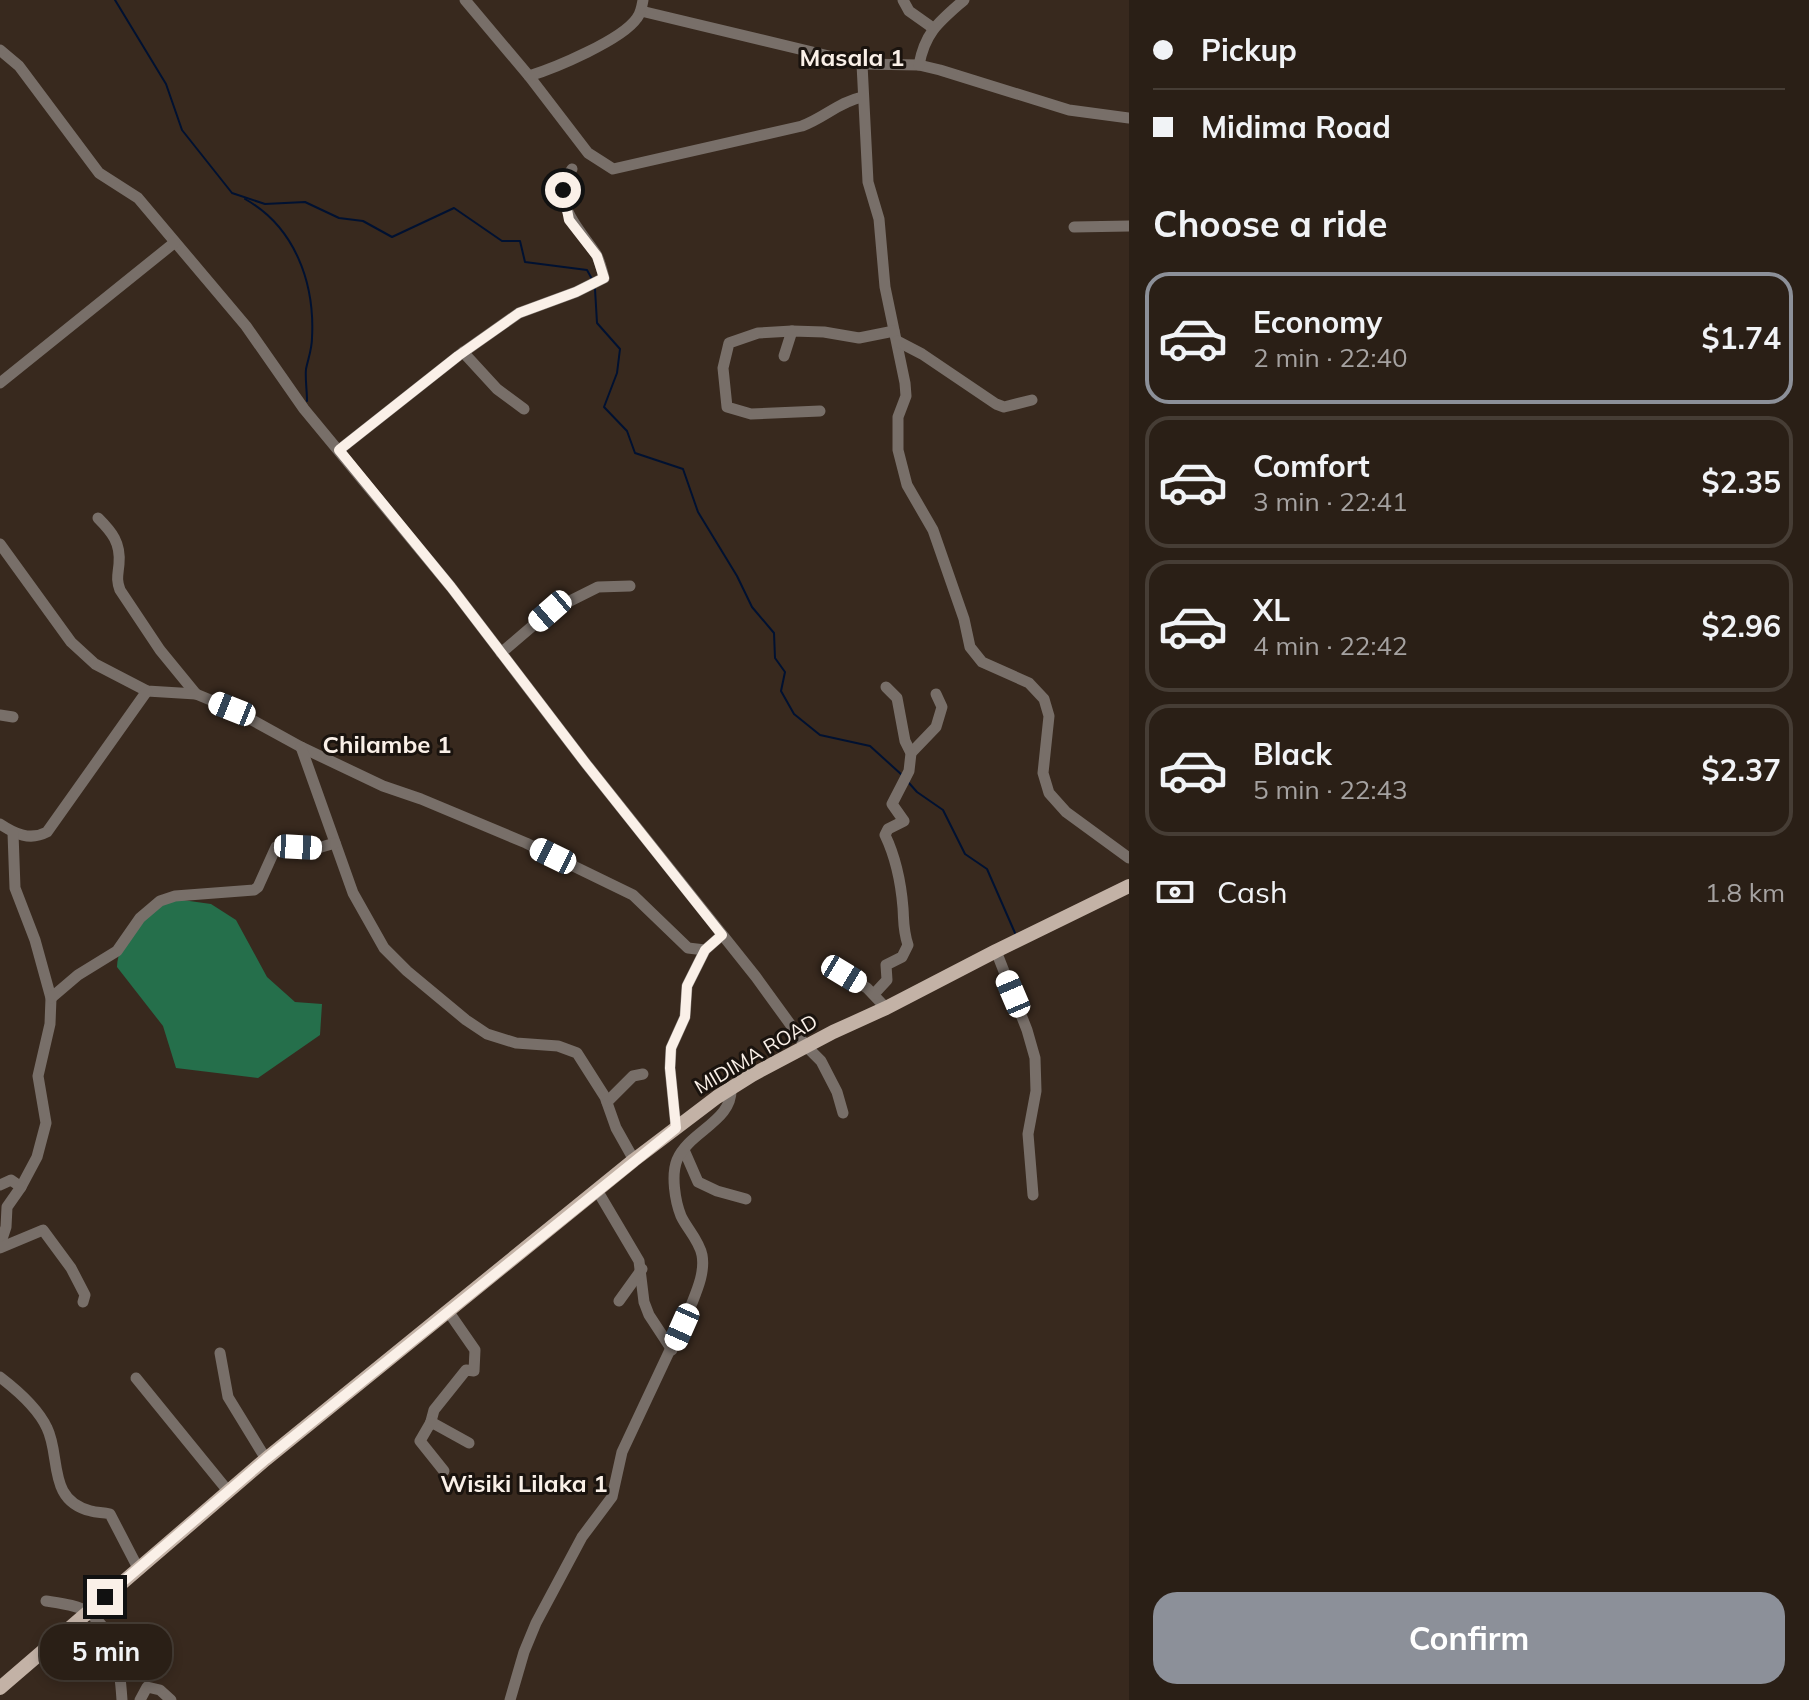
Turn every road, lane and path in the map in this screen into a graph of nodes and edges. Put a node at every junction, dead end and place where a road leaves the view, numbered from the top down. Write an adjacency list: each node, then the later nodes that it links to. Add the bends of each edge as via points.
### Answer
1 (465, 0): 9 (street)
2 (903, 0): 5 (street)
3 (964, 0): 5 (street)
4 (642, 6): 7 (street); 9 (street, via 617,35 571,61)
5 (933, 28): 8 (street)
6 (0, 50): 15 (street, via 19,66 99,173 138,198)
7 (862, 64): 8 (street); 10 (street)
8 (919, 65): 11 (street, via 1059,108)
9 (529, 76): 10 (street, via 588,153 613,169 802,126)
10 (862, 97): 17 (street, via 868,182)
11 (1129, 118)
12 (572, 169): 18 (street, via 563,190 569,220 597,256 604,278 519,313)
13 (1129, 226): 14 (street)
14 (1074, 227)
15 (174, 243): 20 (street); 24 (street, via 246,326)
16 (792, 331): 17 (street); 19 (street); 23 (street, via 758,333 729,343 723,368 727,407 751,414)
17 (896, 336): 21 (street, via 996,404); 40 (street, via 906,390 898,417 898,450 907,485 933,530 970,647 982,662 1038,690 1049,716 1044,785 1066,812)
18 (463, 352): 22 (street); 24 (street)
19 (784, 356)
20 (0, 383)
21 (1032, 400)
22 (524, 409)
23 (820, 411)
24 (339, 450): 28 (street)
25 (98, 518): 31 (street, via 117,540 120,590)
26 (0, 544): 30 (street, via 71,642 95,664)
27 (630, 586): 28 (street, via 598,587 550,611)
28 (501, 653): 42 (street)
29 (886, 687): 36 (street, via 897,698)
30 (147, 691): 31 (street); 38 (street, via 52,827 38,836)
31 (196, 694): 35 (street)
32 (936, 694): 36 (street, via 942,707 936,727)
33 (0, 715): 34 (street)
34 (13, 717)
35 (301, 747): 39 (street); 43 (street, via 626,891 688,948)
36 (911, 753): 46 (street, via 909,771 892,804 904,821 885,835 900,880 908,945 902,957 886,965 887,980)
37 (0, 824): 38 (street)
38 (13, 833): 47 (street, via 15,888)
39 (335, 843): 47 (street, via 276,847 254,890 160,901 140,918 117,951); 52 (street, via 364,916 397,962 487,1034 577,1053)
40 (1129, 858)
41 (1129, 886): 44 (main road, MIDIMA ROAD)
42 (722, 935): 43 (street); 49 (street)
43 (705, 950): 54 (street, via 687,986 685,1017 670,1057)
44 (996, 951): 48 (main road, MIDIMA ROAD); 60 (street, via 1035,1058 1036,1091 1028,1134)
45 (829, 965): 46 (street)
46 (874, 994): 48 (street)
47 (51, 998): 58 (street, via 38,1076 44,1132)
48 (886, 1008): 49 (main road, MIDIMA ROAD)
49 (806, 1046): 51 (main road, MIDIMA ROAD); 53 (street, via 826,1070)
50 (643, 1074): 52 (street, via 633,1076)
51 (731, 1087): 54 (main road, MIDIMA ROAD); 55 (street, via 727,1109)
52 (607, 1102): 56 (street)
53 (843, 1113)
54 (676, 1128): 56 (main road, MIDIMA ROAD)
55 (684, 1150): 61 (street, via 698,1182); 67 (street, via 675,1171 677,1202 701,1252 702,1266)
56 (634, 1160): 59 (main road, MIDIMA ROAD)
57 (0, 1185): 58 (street, via 11,1180)
58 (21, 1187): 62 (street, via 7,1207)
59 (597, 1190): 63 (street); 66 (main road, MIDIMA ROAD)
60 (1033, 1195)
61 (746, 1199)
62 (0, 1246): 65 (street, via 43,1230 71,1268 85,1295)
63 (642, 1269): 64 (street); 67 (street, via 644,1302)
64 (619, 1301)
65 (83, 1302)
66 (448, 1311): 71 (street, via 475,1350 474,1371 466,1370 434,1410); 73 (main road, MIDIMA ROAD)
67 (672, 1350): 83 (street, via 622,1452 612,1497 582,1537 529,1639)
68 (220, 1353): 73 (street, via 228,1397)
69 (0, 1377): 76 (street, via 48,1428 62,1490 81,1507 110,1514)
70 (136, 1378): 75 (street)
71 (430, 1425): 72 (street); 74 (street, via 420,1441)
72 (469, 1443)
73 (266, 1459): 75 (main road, MIDIMA ROAD)
74 (444, 1471)
75 (228, 1491): 76 (main road, MIDIMA ROAD)
76 (138, 1568): 78 (main road, MIDIMA ROAD)
77 (46, 1601): 78 (street)
78 (88, 1612): 79 (main road, MIDIMA ROAD); 80 (street, via 108,1635 119,1661)
79 (0, 1688)
80 (122, 1700)
81 (140, 1700): 82 (street, via 147,1687)
82 (171, 1700)
83 (510, 1700)

